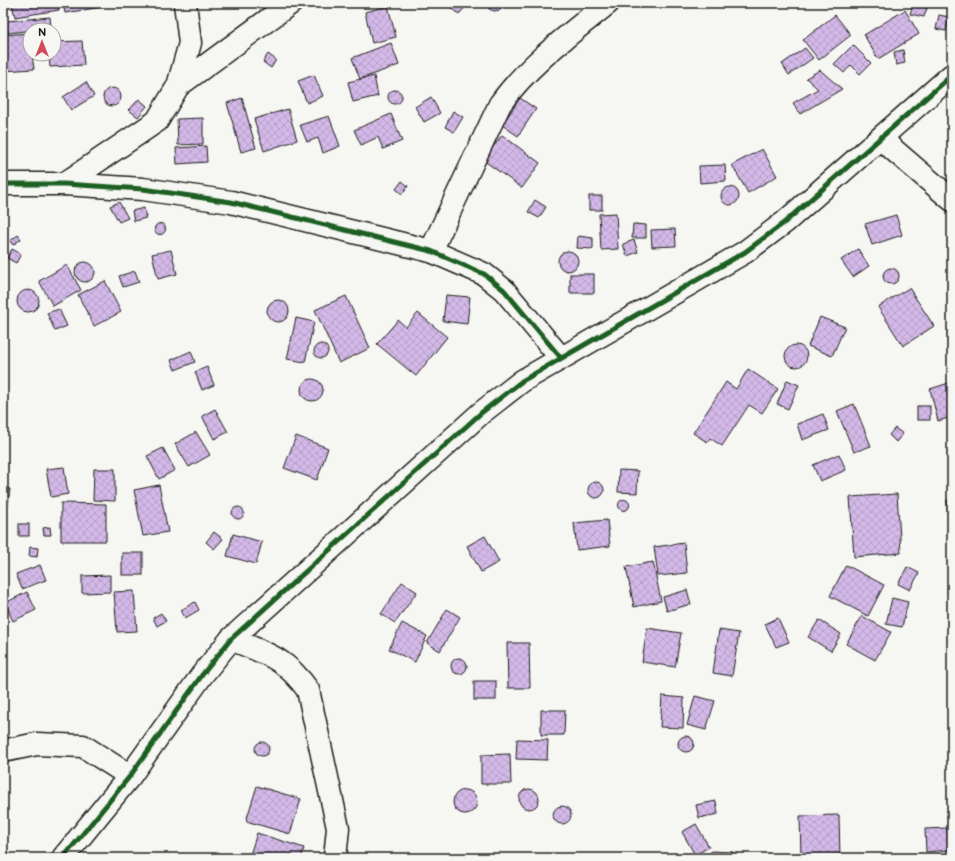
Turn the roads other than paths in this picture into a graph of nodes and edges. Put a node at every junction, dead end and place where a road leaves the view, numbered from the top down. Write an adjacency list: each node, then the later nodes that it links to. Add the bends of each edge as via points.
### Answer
1 (185, 3): 5 (street, via 190,43)
2 (291, 3): 5 (street)
3 (608, 3): 10 (street, via 548,53 515,84 504,99)
4 (952, 75): 6 (street)
5 (178, 86): 8 (street, via 157,121)
6 (881, 139): 9 (street); 11 (street, via 785,222 745,252)
7 (3, 184): 8 (street)
8 (64, 184): 10 (street, via 143,188 231,202)
9 (952, 200)
10 (431, 251): 11 (street, via 484,274 504,290)
11 (561, 358): 12 (street, via 522,380 481,413)
12 (231, 639): 14 (street); 16 (street, via 279,660 296,674 308,690 338,828)
13 (3, 751): 14 (street, via 37,744 83,746)
14 (130, 776): 15 (street)
15 (63, 858)
16 (335, 858)

